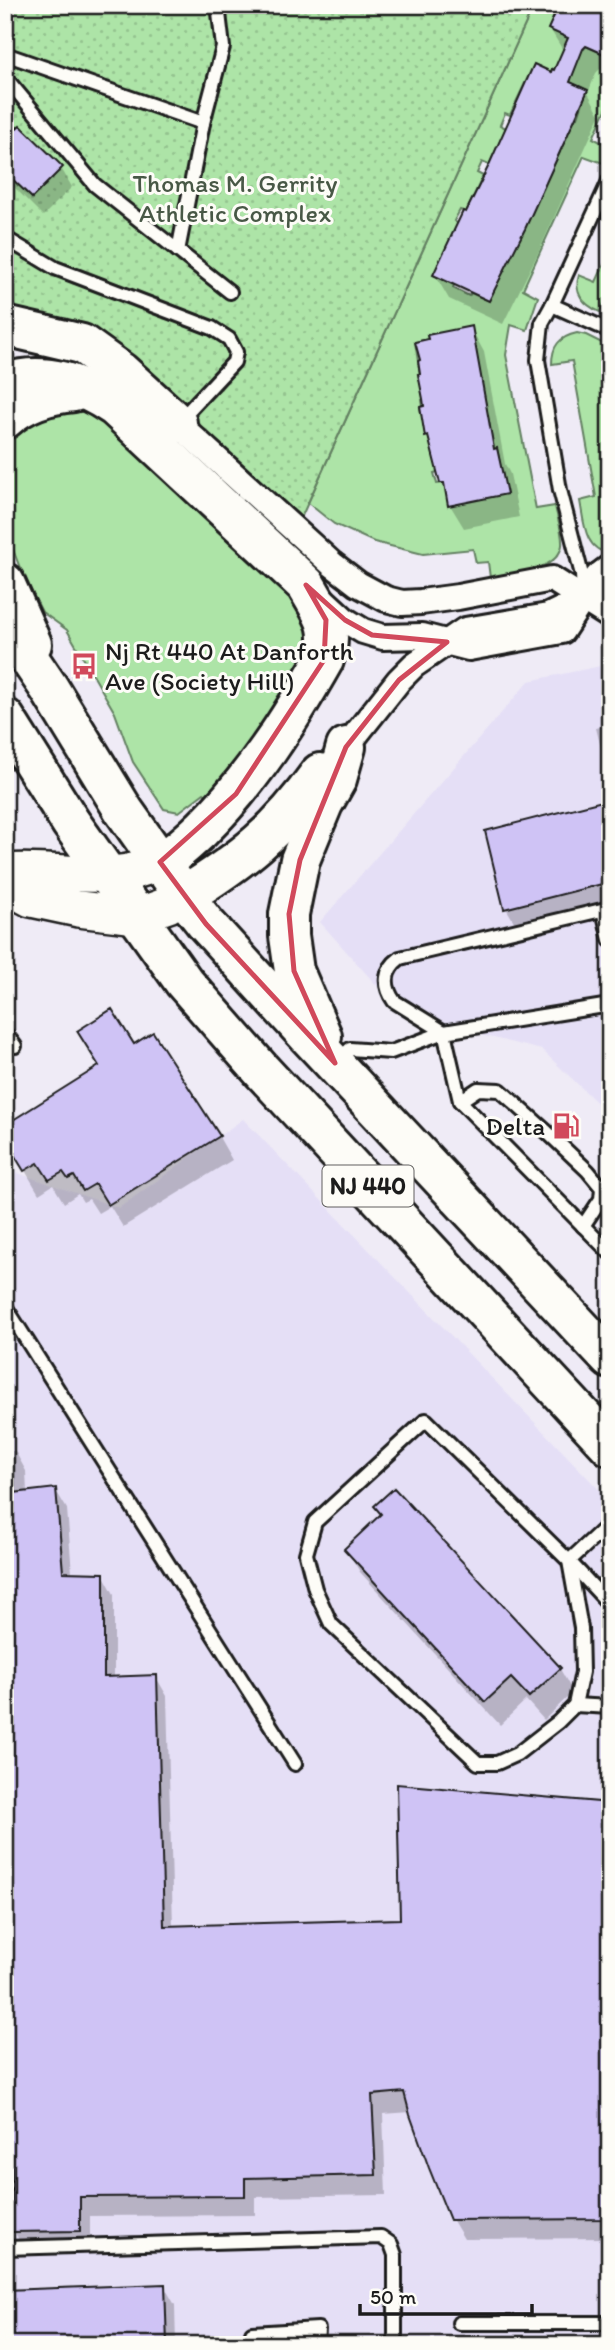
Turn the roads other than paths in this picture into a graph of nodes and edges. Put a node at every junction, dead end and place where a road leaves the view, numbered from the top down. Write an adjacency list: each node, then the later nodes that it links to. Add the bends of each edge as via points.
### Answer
1 (218, 5): 4 (lane, via 223,47)
2 (5, 54): 4 (lane)
3 (5, 77): 7 (lane, via 95,185)
4 (203, 123): 7 (lane)
5 (610, 179): 9 (lane)
6 (5, 238): 16 (lane, via 55,268 212,328 229,339 236,352 234,362)
7 (178, 251): 8 (lane)
8 (230, 292)
9 (552, 304): 11 (lane); 21 (lane, via 542,323 538,360)
10 (5, 326): 13 (highway, via 82,344)
11 (610, 331)
12 (5, 346): 13 (highway, via 79,357)
13 (90, 373): 14 (highway); 15 (highway); 16 (highway, via 121,372); 19 (highway, via 115,407)
14 (5, 383)
15 (5, 419)
16 (177, 423): 20 (street, via 332,564 371,592 402,603)
17 (610, 567): 21 (street)
18 (5, 583): 26 (highway)
19 (306, 585): 25 (street, via 363,631); 29 (highway, via 327,620 330,644 324,660 236,794 187,843)
20 (512, 586): 21 (street, via 552,579); 23 (street, via 523,603)
21 (584, 598): 22 (street); 23 (street, via 548,616); 25 (street, via 562,631 469,648)
22 (610, 616)
23 (519, 621): 25 (street, via 466,630)
24 (5, 623): 26 (highway, NJ 440)
25 (447, 642): 28 (street, via 399,680)
26 (49, 688): 29 (highway, NJ 440)
27 (5, 718): 31 (highway, NJ 440)
28 (346, 747): 33 (highway, via 267,837); 41 (highway, via 337,779 300,860 289,914 294,971)
29 (160, 862): 31 (main road, via 136,872); 33 (highway, NJ 440)
30 (5, 873): 31 (main road)
31 (106, 875): 35 (highway, NJ 440)
32 (5, 885): 35 (main road, via 31,899)
33 (184, 896): 35 (main road); 41 (highway, NJ 440)
34 (606, 909): 36 (lane); 38 (lane, via 400,958 386,978 389,994)
35 (137, 916): 47 (highway, NJ 440, via 230,1036)
36 (610, 940)
37 (610, 1005): 38 (lane)
38 (444, 1032): 41 (lane, via 391,1052 350,1049); 42 (lane)
39 (5, 1033): 40 (lane)
40 (15, 1046)
41 (335, 1063): 46 (highway, NJ 440)
42 (460, 1101): 43 (lane); 43 (lane, via 478,1089 500,1090 588,1171 602,1188 601,1199)
43 (583, 1226): 44 (lane)
44 (610, 1254)
45 (5, 1306): 53 (lane)
46 (610, 1359)
47 (610, 1446)
48 (610, 1523): 49 (lane)
49 (569, 1561): 50 (lane); 51 (lane, via 581,1628 582,1672); 51 (lane, via 426,1420 315,1522 306,1554 331,1624 478,1763 497,1763 517,1755)
50 (610, 1605)
51 (576, 1704): 52 (lane)
52 (610, 1707)
53 (295, 1764)
54 (5, 2248): 59 (lane, via 381,2237 391,2244 395,2255)
55 (459, 2323): 56 (lane)
56 (610, 2323)
57 (249, 2345): 58 (lane, via 251,2333 318,2329)
58 (317, 2345)
59 (395, 2345)

